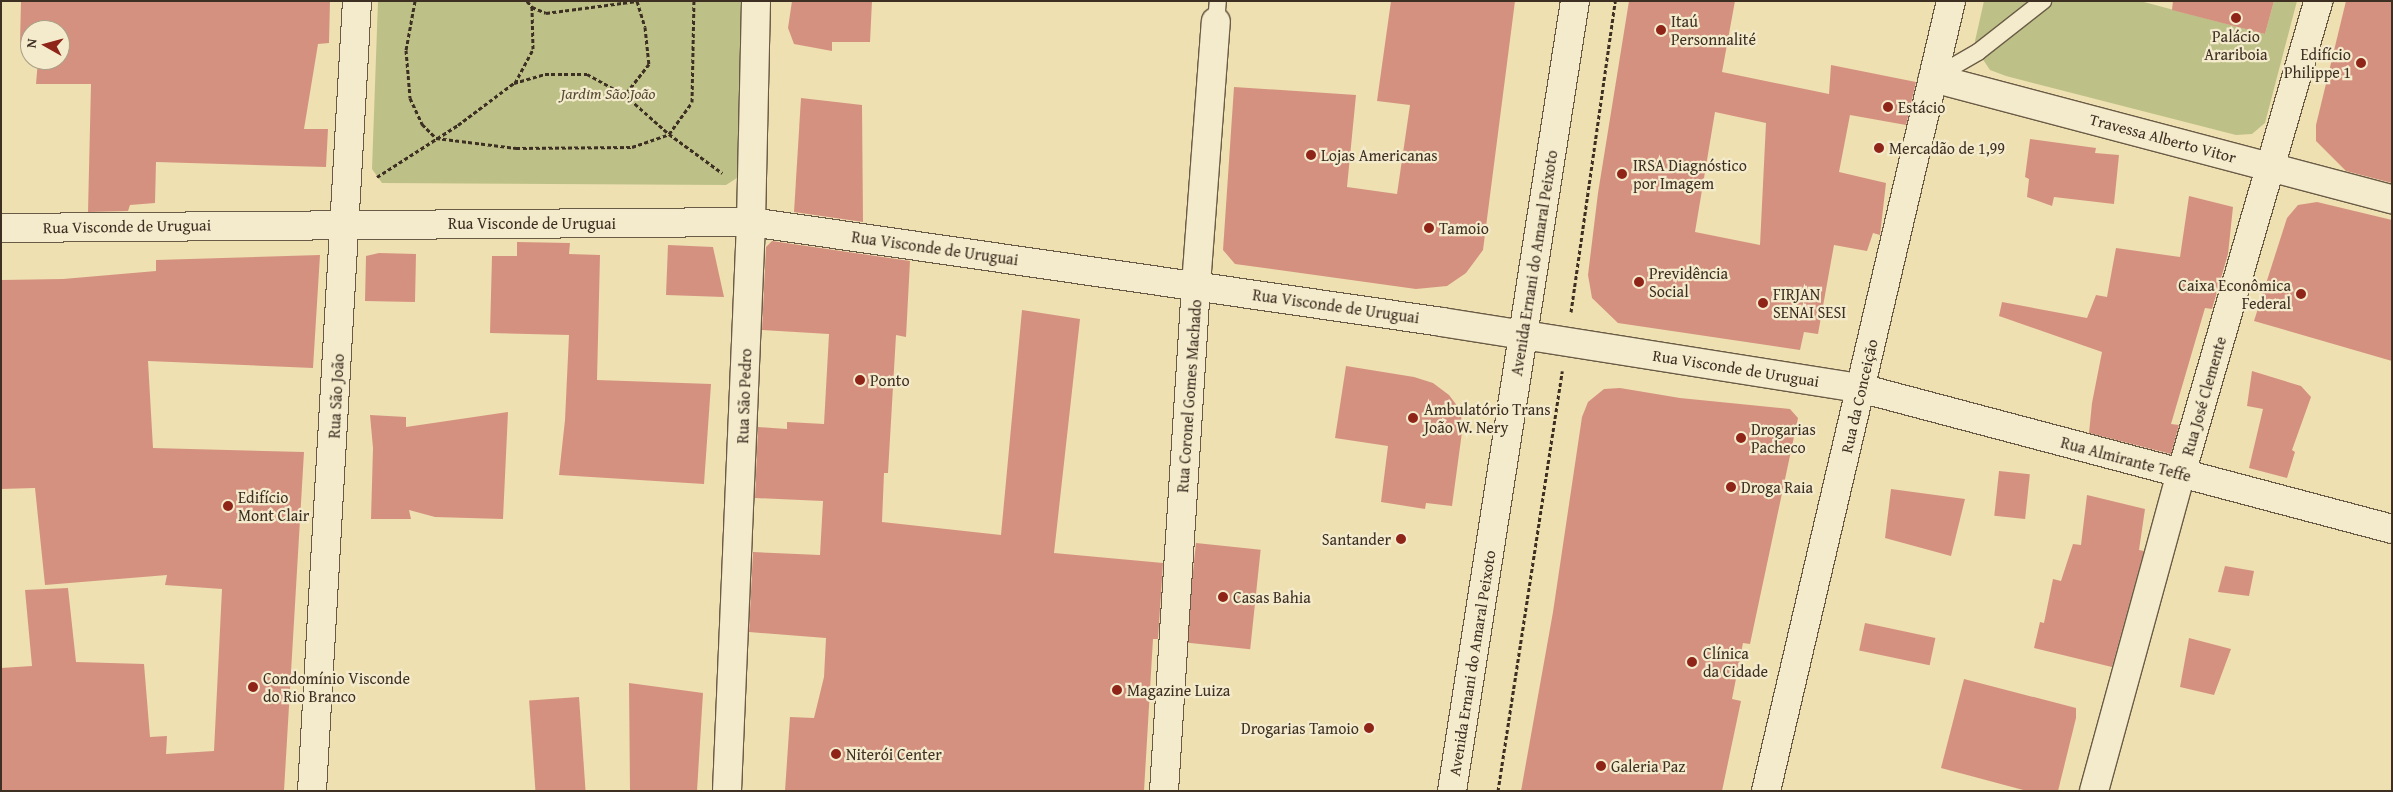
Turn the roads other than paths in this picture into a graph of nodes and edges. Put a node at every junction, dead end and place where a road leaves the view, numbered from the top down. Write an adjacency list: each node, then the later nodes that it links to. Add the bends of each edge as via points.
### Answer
1 (356, 1): 12 (street, Rua São João)
2 (756, 1): 11 (street, Rua São Pedro)
3 (1575, 1): 15 (street, Avenida Ernani do Amaral Peixoto)
4 (1952, 1): 8 (street, Rua da Conceição)
5 (2043, 1): 8 (lane, via 1978,52)
6 (2318, 1): 9 (street, Rua José Clemente)
7 (1217, 12): 14 (street, Rua Coronel Gomes Machado)
8 (1933, 78): 9 (street, Travessa Alberto Vitor); 16 (street, Rua da Conceição)
9 (2272, 166): 10 (street, Travessa Alberto Vitor); 17 (street, Rua José Clemente)
10 (2392, 199)
11 (751, 222): 12 (street, Rua Visconde de Uruguai); 14 (street, Rua Visconde de Uruguai); 20 (street, Rua São Pedro)
12 (346, 225): 13 (street, Rua Visconde de Uruguai); 19 (street, Rua São João)
13 (1, 228)
14 (1196, 285): 15 (street, Rua Visconde de Uruguai); 21 (street, Rua Coronel Gomes Machado)
15 (1523, 335): 16 (street, Rua Visconde de Uruguai); 22 (street, Avenida Ernani do Amaral Peixoto)
16 (1860, 388): 17 (street, Rua Almirante Teffe); 23 (street, Rua da Conceição)
17 (2181, 474): 18 (street, Rua Almirante Teffe); 24 (street, Rua José Clemente)
18 (2392, 529)
19 (312, 791)
20 (727, 791)
21 (1164, 791)
22 (1452, 791)
23 (1766, 791)
24 (2094, 791)

